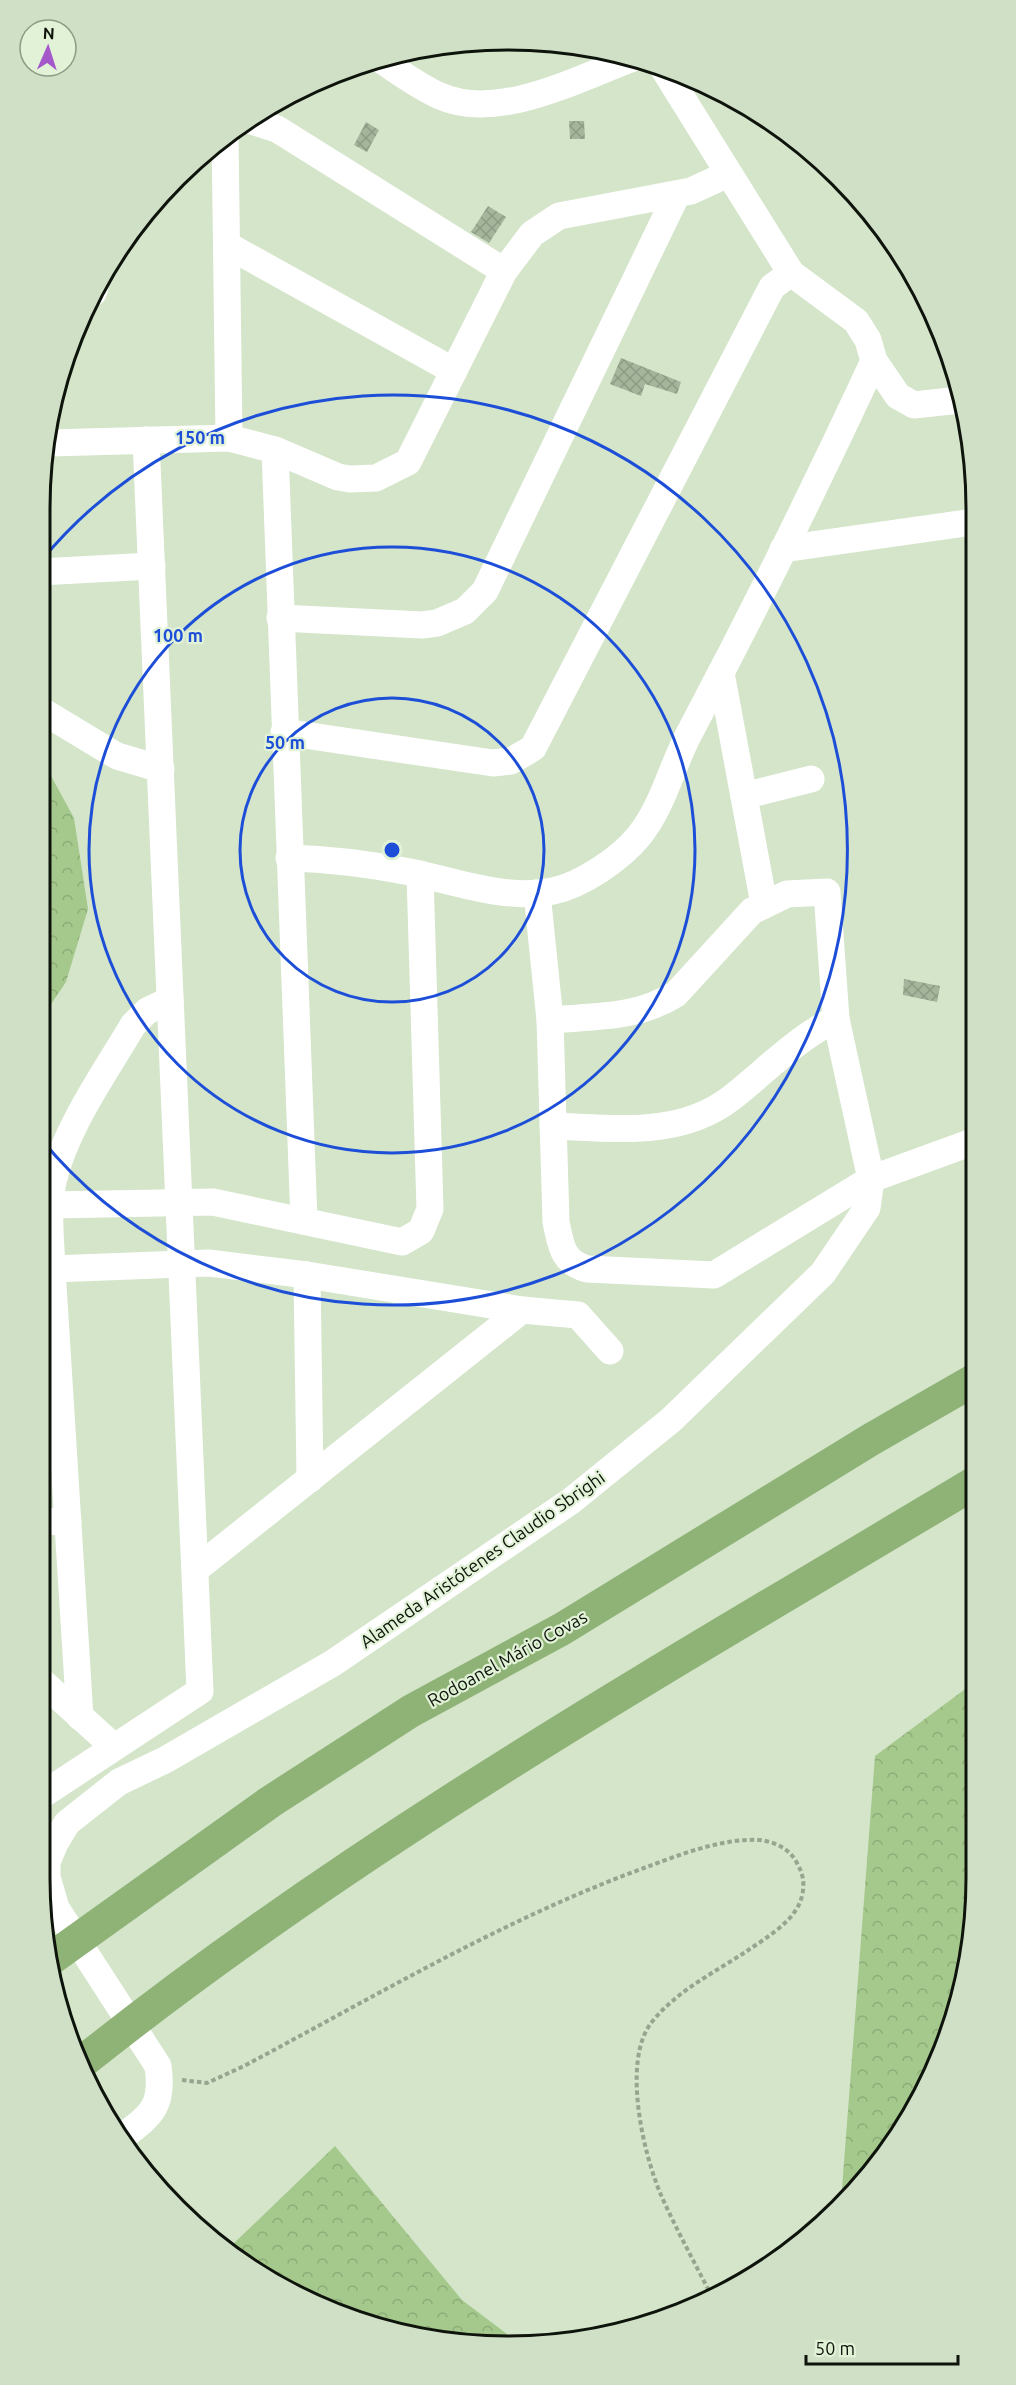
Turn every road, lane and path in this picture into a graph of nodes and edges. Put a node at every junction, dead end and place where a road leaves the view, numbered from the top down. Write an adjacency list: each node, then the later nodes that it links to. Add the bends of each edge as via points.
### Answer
1 (617, 63): 2 (street, via 516,101 488,104 441,96)
2 (389, 65)
3 (670, 79): 6 (street)
4 (259, 123): 9 (street, via 277,129)
5 (225, 147): 8 (street)
6 (728, 174): 7 (street); 10 (street)
7 (677, 194): 9 (street, via 559,216 532,234); 22 (street, via 485,591 476,602 452,618 422,625)
8 (227, 245): 12 (street); 14 (street)
9 (504, 271): 12 (street)
10 (791, 273): 11 (street, via 856,321 868,340); 25 (street, via 772,287 533,748 511,761 492,763)
11 (874, 361): 13 (street, via 898,396 914,405); 19 (street)
12 (454, 371): 17 (street, via 408,462 388,475 363,480 338,477)
13 (954, 401)
14 (229, 438): 15 (street); 17 (street)
15 (146, 440): 16 (street); 20 (street)
16 (54, 443)
17 (275, 450): 22 (street)
18 (966, 523): 19 (street)
19 (783, 549): 23 (street)
20 (152, 567): 21 (street); 26 (street)
21 (50, 572)
22 (280, 618): 25 (street)
23 (721, 673): 28 (street); 31 (street, via 638,837 588,879)
24 (50, 716): 26 (street, via 117,756)
25 (284, 732): 29 (street)
26 (160, 769): 33 (street)
27 (811, 779): 28 (street)
28 (744, 796): 32 (street)
29 (289, 858): 30 (street, via 339,860); 41 (street)
30 (420, 874): 31 (street, via 505,891); 41 (street, via 430,1209 421,1230 402,1242)
31 (537, 893): 35 (street)
32 (764, 904): 34 (street, Alameda Aristótenes Claudio Sbrighi, via 799,892 827,892); 35 (street, via 741,920 676,994 660,1003 627,1015)
33 (170, 1000): 39 (street); 40 (street, via 147,1011 133,1025 63,1150)
34 (836, 1019): 36 (street, via 819,1028 730,1099 698,1117 649,1129); 38 (street, Alameda Aristótenes Claudio Sbrighi)
35 (550, 1020): 36 (street)
36 (553, 1126): 38 (street, via 556,1222 562,1252 572,1263 587,1269 714,1275)
37 (966, 1144): 38 (street)
38 (871, 1179): 57 (street, Alameda Aristótenes Claudio Sbrighi, via 867,1208 823,1274 671,1420 580,1493 333,1663 165,1760 119,1782 67,1823)
39 (179, 1202): 40 (street); 41 (street, via 213,1202); 42 (street)
40 (50, 1205): 43 (street)
41 (304, 1221)
42 (182, 1264): 43 (street); 44 (street, via 209,1263); 52 (street)
43 (52, 1269): 50 (street)
44 (307, 1275): 45 (street); 48 (street)
45 (522, 1310): 46 (street, via 578,1315); 48 (street)
46 (610, 1351)
47 (966, 1386): 59 (highway, Rodoanel Mário Covas, via 562,1629 411,1711 270,1802)
48 (310, 1479): 52 (street)
49 (966, 1488): 60 (highway, via 388,1841 174,1990)
50 (68, 1521): 51 (street); 54 (street)
51 (50, 1522)
52 (195, 1570): 55 (street, via 200,1691)
53 (50, 1689): 54 (street)
54 (81, 1717): 55 (street)
55 (114, 1747): 56 (street)
56 (50, 1790)
57 (50, 1856)
58 (50, 1887): 61 (street, Alameda Aristótenes Claudio Sbrighi, via 56,1908)
59 (56, 1955)
60 (89, 2056)
61 (158, 2066): 62 (street, via 156,2107); 63 (path, via 179,2079 207,2083 528,1914 590,1888 720,1844 761,1840 776,1844 795,1858 802,1873 804,1885 796,1911 766,1938 658,2016 646,2033 636,2066 644,2138 660,2193)
62 (127, 2132)
63 (708, 2289)

